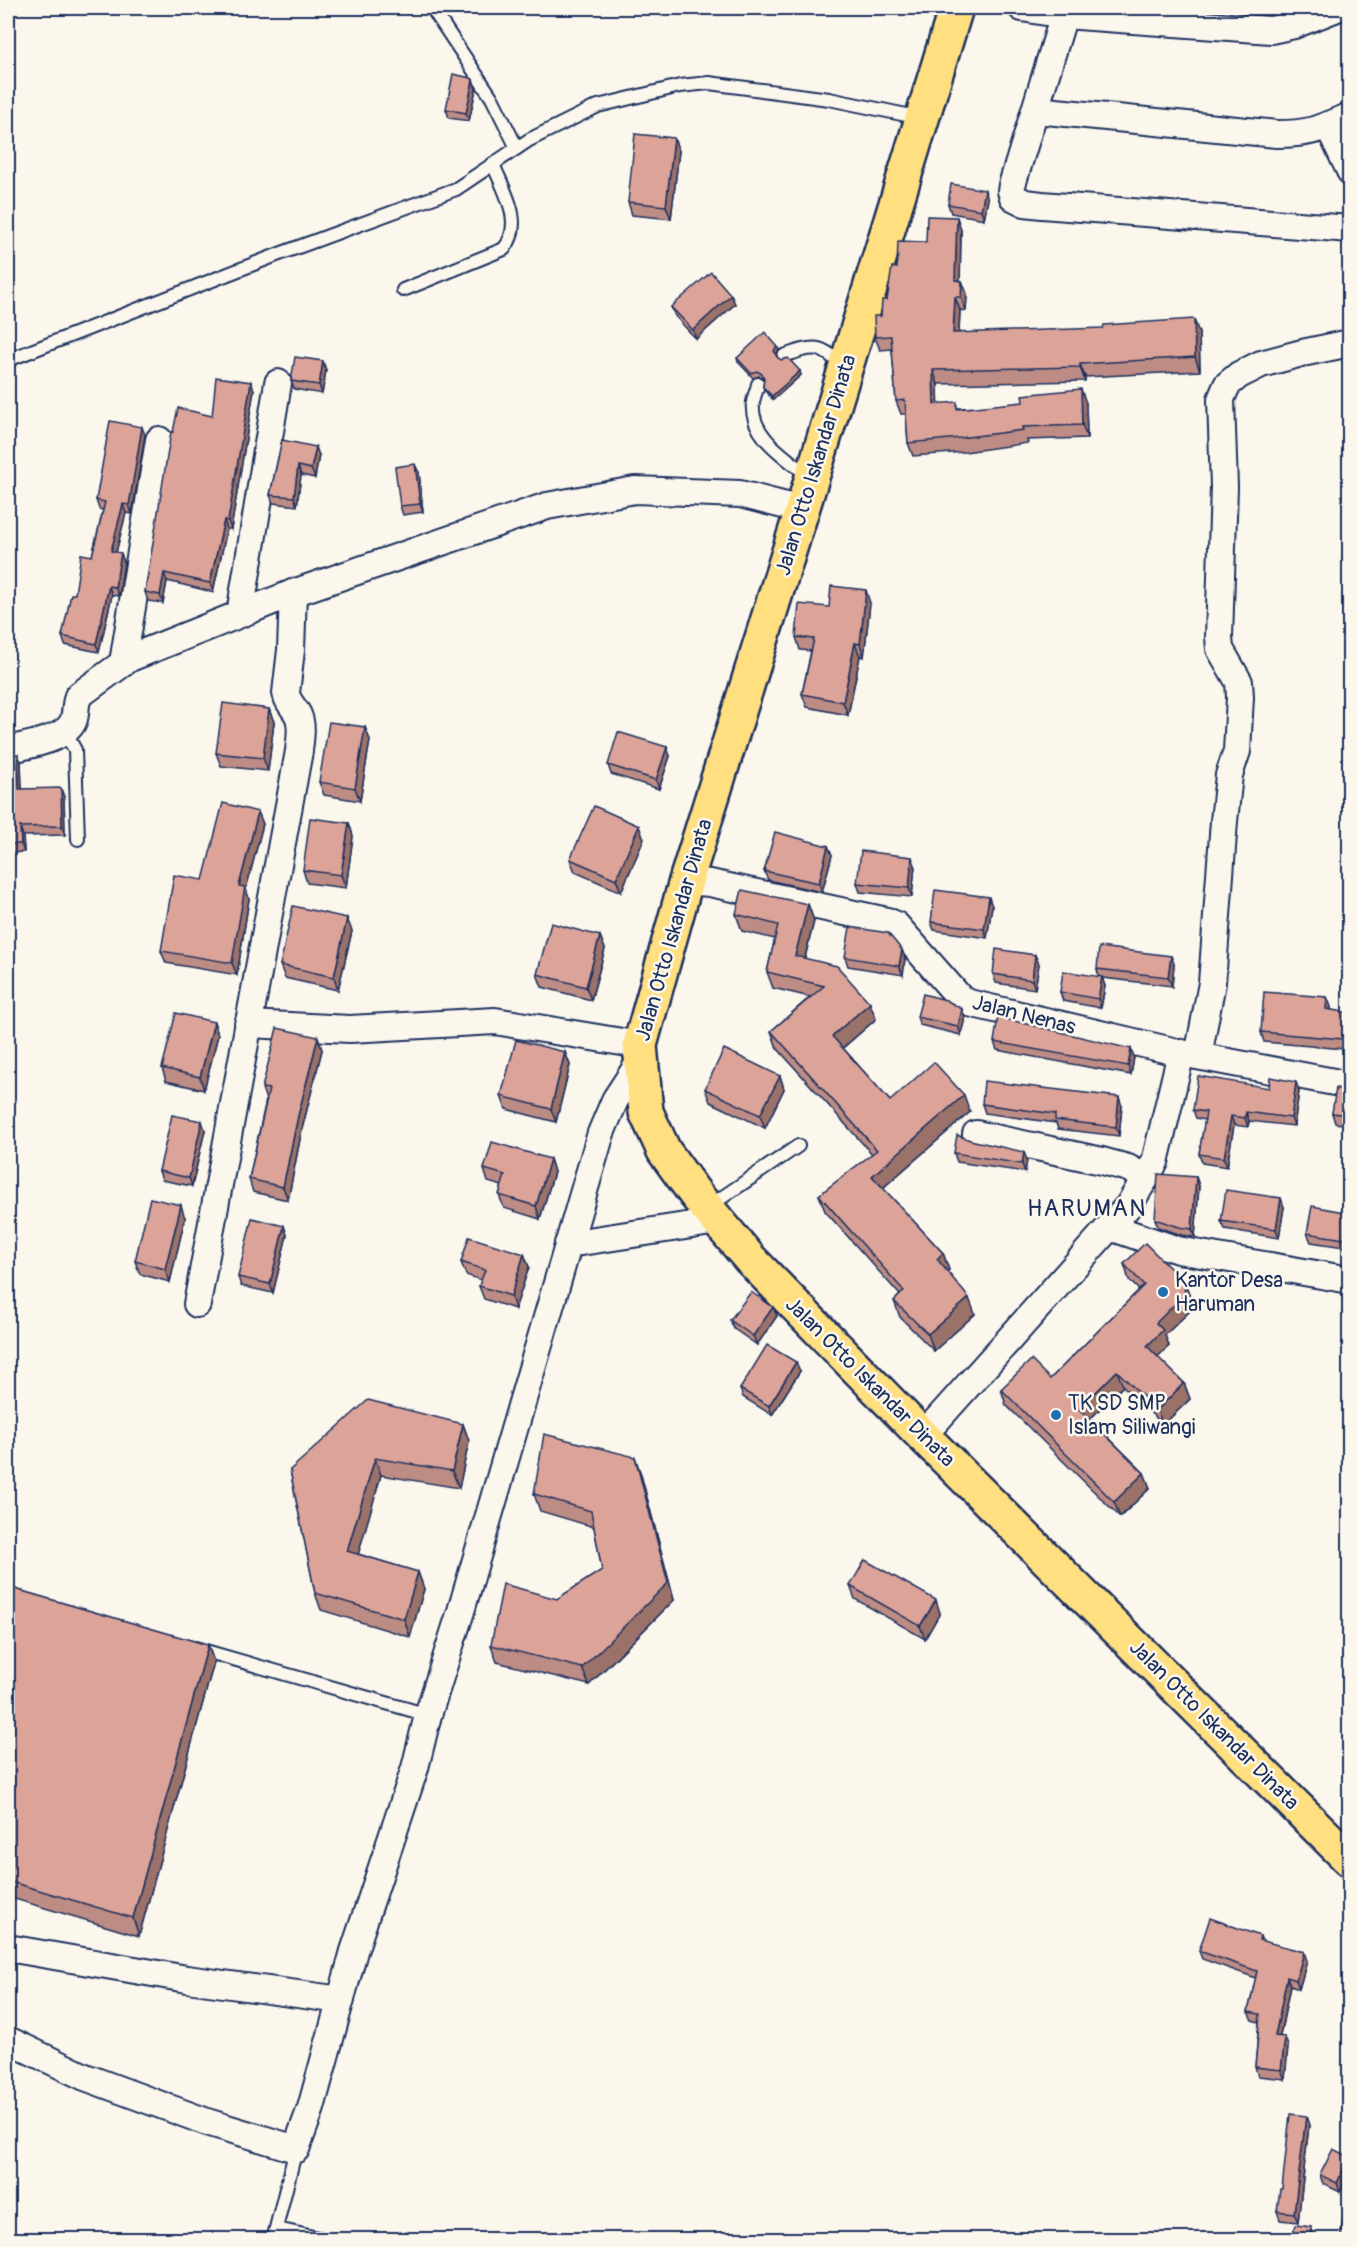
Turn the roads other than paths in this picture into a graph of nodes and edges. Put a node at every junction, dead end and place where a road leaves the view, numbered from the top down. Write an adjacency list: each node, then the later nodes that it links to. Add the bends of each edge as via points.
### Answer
1 (432, 8): 9 (lane, via 492,98)
2 (957, 8): 7 (main road, Jalan Otto Iskandar Dinata)
3 (1022, 8): 5 (street)
4 (1337, 8): 5 (street, via 1294,26 1271,30)
5 (1064, 15): 6 (street)
6 (1036, 110): 8 (street, via 1277,134 1303,134); 12 (street, via 1012,184 1011,192 1019,201)
7 (923, 118): 9 (lane, via 829,99 709,83 598,106); 17 (main road, Jalan Otto Iskandar Dinata)
8 (1339, 120): 11 (street)
9 (517, 148): 10 (lane)
10 (493, 164): 13 (lane, via 513,216 511,241 504,249); 16 (lane, via 456,189)
11 (1350, 171)
12 (1350, 229)
13 (403, 290)
14 (1350, 343): 32 (street, via 1261,364 1227,385 1221,399 1224,487 1219,636 1220,649 1239,682 1240,697 1237,751 1228,775 1212,983)
15 (784, 356): 17 (lane, via 806,348 827,351)
16 (8, 360)
17 (846, 368): 21 (main road, Jalan Otto Iskandar Dinata)
18 (278, 383): 24 (street)
19 (758, 384): 21 (lane, via 754,418 762,436)
20 (159, 440): 25 (street)
21 (812, 478): 22 (main road, Jalan Otto Iskandar Dinata)
22 (802, 510): 23 (street, via 740,494 635,490 547,506); 29 (main road, Jalan Otto Iskandar Dinata)
23 (293, 593): 24 (street); 30 (street, via 286,698 298,716 301,731)
24 (240, 614): 25 (street)
25 (123, 663): 26 (street, via 78,696 73,721)
26 (65, 732): 27 (street); 28 (lane, via 75,750)
27 (8, 750)
28 (78, 839)
29 (686, 881): 31 (main road, Jalan Otto Iskandar Dinata); 32 (street, Jalan Nenas, via 887,921 896,925 964,1001)
30 (248, 1024): 31 (street, via 350,1029 495,1021); 41 (street)
31 (640, 1052): 37 (main road, Jalan Otto Iskandar Dinata, via 646,1112 664,1151); 39 (street, via 601,1133)
32 (1190, 1055): 33 (street, Jalan Nenas); 36 (street, via 1155,1162)
33 (1350, 1085)
34 (976, 1134): 36 (street, via 1128,1168)
35 (798, 1146): 37 (lane)
36 (1146, 1178): 38 (street)
37 (712, 1215): 39 (street); 42 (main road, Jalan Otto Iskandar Dinata)
38 (1110, 1227): 40 (street, via 1178,1250); 42 (street)
39 (568, 1244): 44 (street)
40 (1350, 1280)
41 (197, 1304)
42 (922, 1435): 45 (main road, Jalan Otto Iskandar Dinata)
43 (183, 1644): 44 (lane)
44 (428, 1714): 47 (street, via 415,1768)
45 (1350, 1860)
46 (8, 1948): 47 (street, via 187,1979)
47 (341, 2000): 49 (street)
48 (8, 2040): 49 (street, via 85,2077 207,2122)
49 (296, 2149): 50 (lane)
50 (275, 2234): 51 (lane)
51 (327, 2240)

